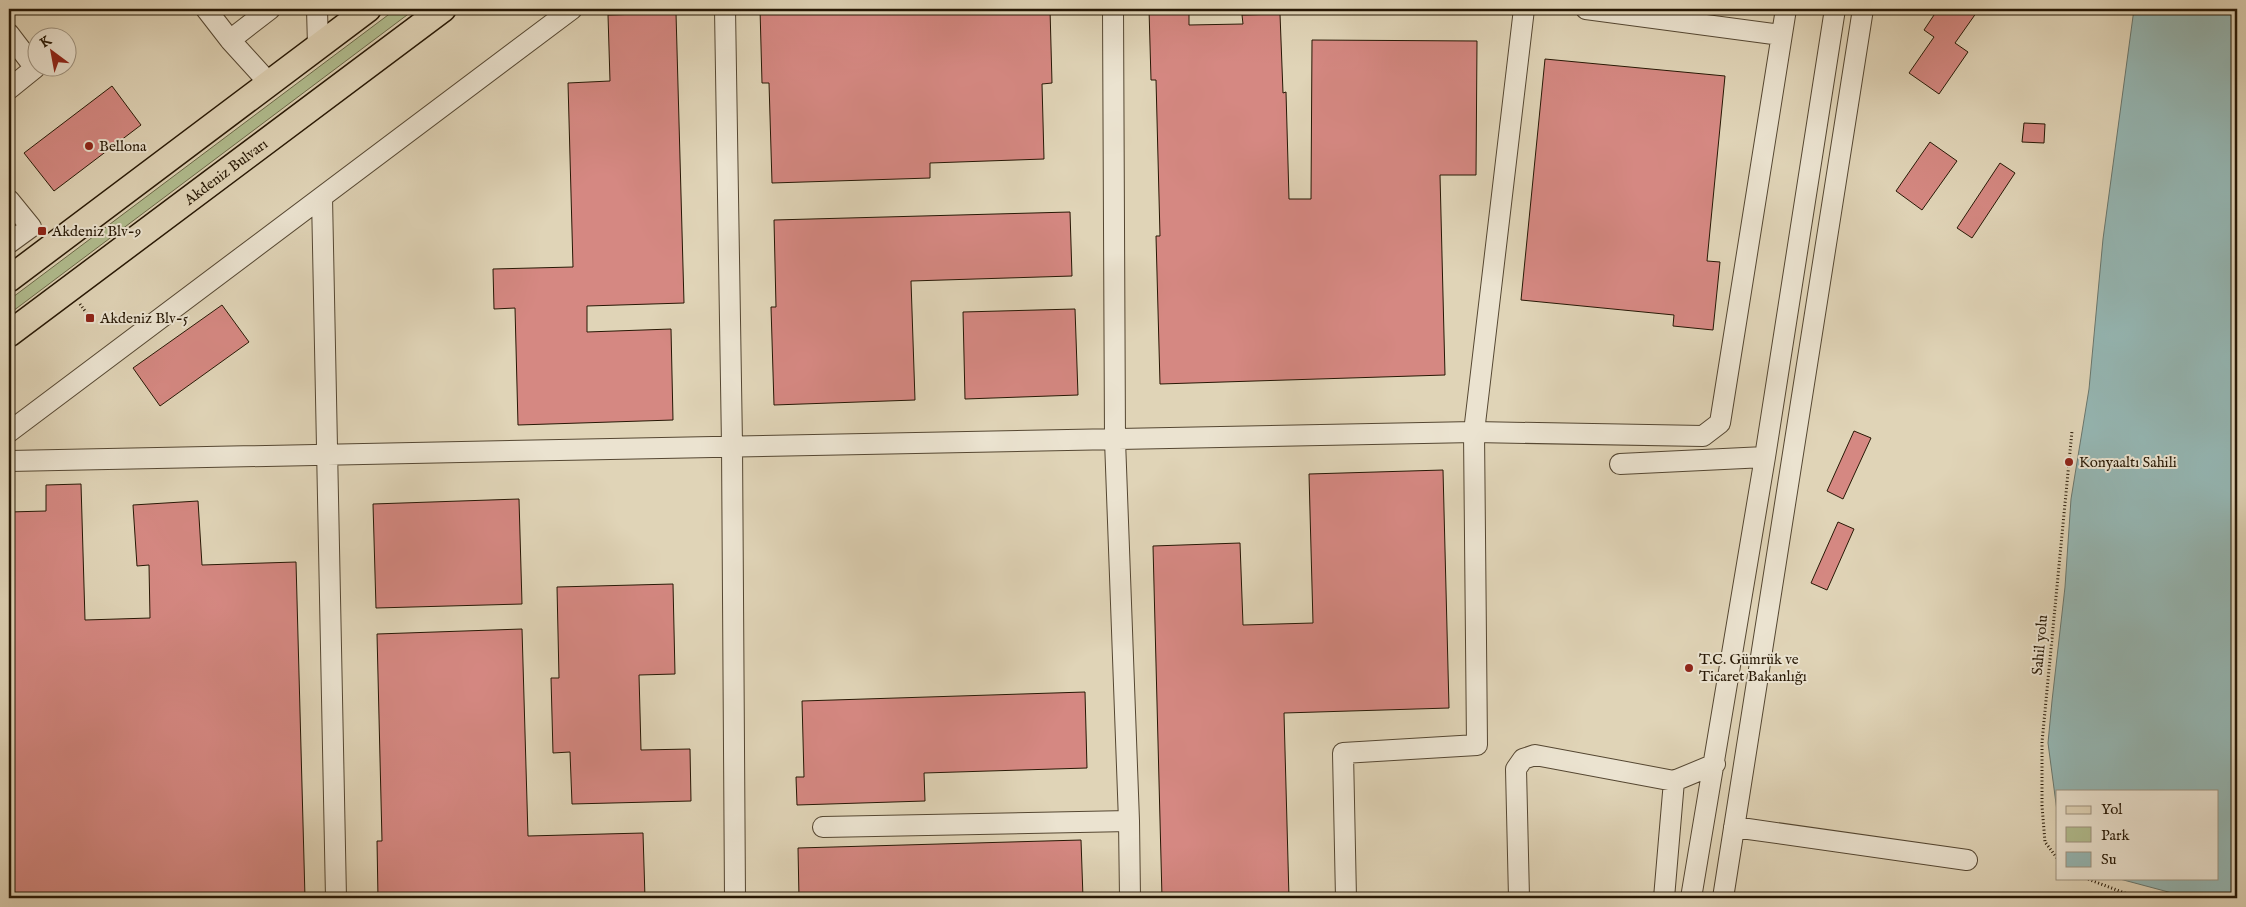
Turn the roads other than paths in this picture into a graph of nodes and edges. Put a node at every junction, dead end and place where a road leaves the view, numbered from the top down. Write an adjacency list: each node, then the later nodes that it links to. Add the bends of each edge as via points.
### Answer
1 (206, 9): 16 (street)
2 (270, 9): 16 (street)
3 (317, 9): 17 (street)
4 (368, 9): 17 (main road)
5 (443, 9): 28 (main road, Akdeniz Bulvarı)
6 (572, 9): 24 (street)
7 (724, 9): 32 (street)
8 (1113, 9): 31 (street)
9 (1524, 9): 30 (street)
10 (1586, 9): 15 (street)
11 (1786, 9): 15 (street)
12 (1835, 9): 18 (street)
13 (1863, 9): 19 (street)
14 (9, 34): 21 (street, via 35,68)
15 (1781, 35): 30 (street, via 1720,424 1703,436)
16 (230, 40): 20 (street)
17 (318, 46): 20 (main road)
18 (1824, 78): 19 (street); 22 (street)
19 (1851, 81): 23 (street)
20 (269, 83): 27 (main road)
21 (9, 89)
22 (1820, 106): 23 (street); 34 (street)
23 (1846, 110): 41 (street)
24 (322, 197): 29 (street); 33 (street)
25 (9, 200): 26 (street, via 31,227)
26 (9, 243)
27 (9, 279)
28 (9, 334)
29 (9, 432)
30 (1474, 432): 31 (street); 46 (street, via 1477,745 1343,753)
31 (1115, 440): 32 (street); 39 (street)
32 (732, 446): 33 (street); 44 (street)
33 (328, 456): 35 (street); 43 (street)
34 (1765, 457): 36 (street); 37 (street)
35 (9, 461)
36 (1620, 464)
37 (1715, 764): 38 (street); 49 (street)
38 (1674, 781): 47 (street, via 1535,756 1523,759 1516,769); 48 (street)
39 (1130, 821): 40 (street); 45 (street)
40 (822, 826)
41 (1734, 827): 42 (street); 50 (street)
42 (1966, 860)
43 (336, 898)
44 (735, 898)
45 (1130, 898)
46 (1346, 898)
47 (1519, 898)
48 (1664, 898)
49 (1691, 898)
50 (1723, 898)

